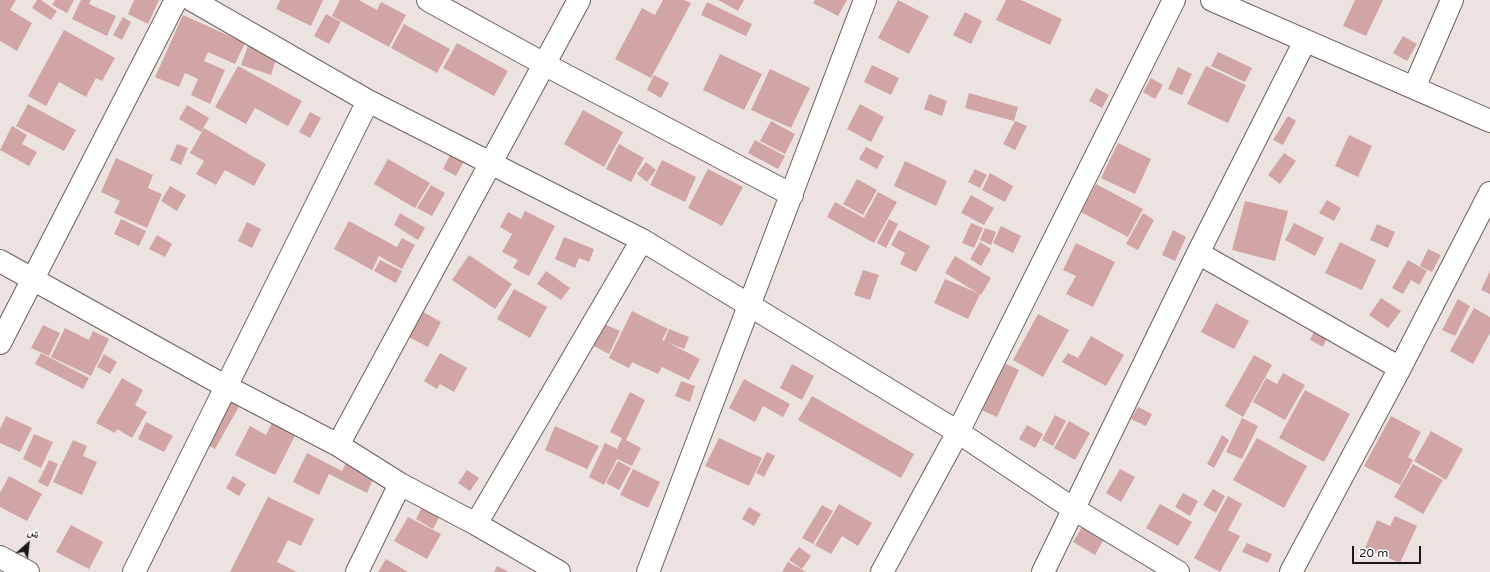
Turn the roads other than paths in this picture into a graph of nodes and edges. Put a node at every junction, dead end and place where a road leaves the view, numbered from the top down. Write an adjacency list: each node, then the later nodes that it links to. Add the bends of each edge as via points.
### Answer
1 (176, 0): 20 (street)
2 (192, 0): 12 (street)
3 (428, 0): 10 (street)
4 (579, 0): 10 (street)
5 (865, 0): 16 (street)
6 (1174, 0): 25 (street)
7 (1212, 0): 9 (street)
8 (1452, 0): 11 (street)
9 (1305, 41): 11 (street); 18 (street)
10 (544, 64): 14 (street); 16 (street)
11 (1414, 88): 13 (street)
12 (368, 101): 14 (street); 24 (street)
13 (1490, 121)
14 (491, 163): 17 (street); 26 (street)
15 (1490, 193): 23 (street)
16 (792, 195): 21 (street)
17 (642, 240): 21 (street); 29 (street)
18 (1198, 253): 23 (street); 28 (street)
19 (0, 261): 20 (street)
20 (32, 278): 22 (street); 24 (street)
21 (748, 306): 25 (street); 35 (street)
22 (0, 343)
23 (1400, 368): 39 (street)
24 (225, 386): 26 (street); 32 (street)
25 (958, 432): 28 (street); 36 (street)
26 (338, 445): 27 (street)
27 (400, 484): 29 (street); 33 (street)
28 (1072, 508): 37 (street); 38 (street)
29 (476, 524): 34 (street)
30 (0, 557): 31 (street)
31 (28, 572)
32 (134, 572)
33 (357, 572)
34 (558, 572)
35 (648, 572)
36 (882, 572)
37 (1043, 572)
38 (1178, 572)
39 (1291, 572)

